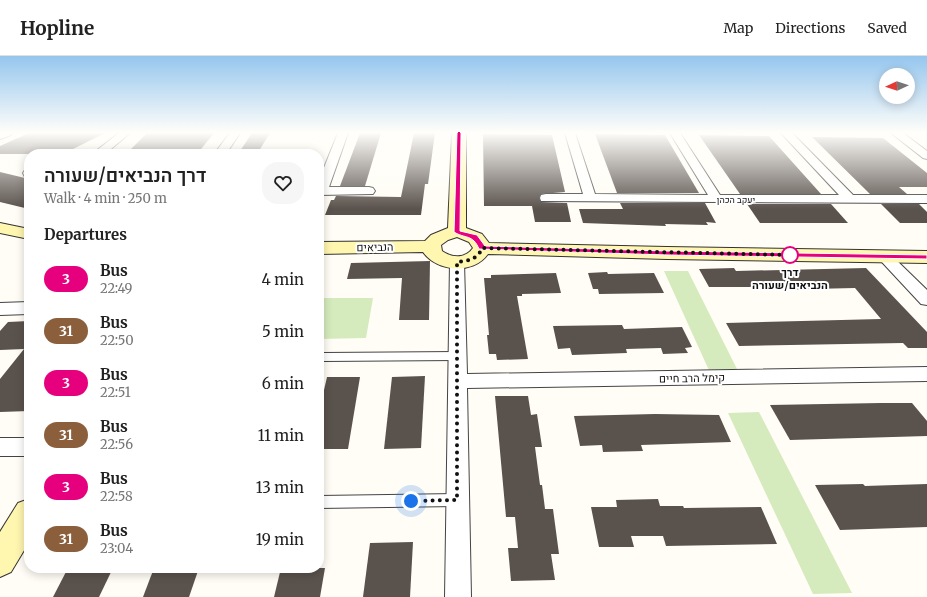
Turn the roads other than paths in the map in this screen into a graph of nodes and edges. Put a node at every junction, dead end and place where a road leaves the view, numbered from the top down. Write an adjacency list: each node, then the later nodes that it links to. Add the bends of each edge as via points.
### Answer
1 (333, 158): 6 (street)
2 (458, 158): 15 (street)
3 (578, 158): 10 (street)
4 (691, 158): 11 (street)
5 (810, 158): 12 (street)
6 (324, 182)
7 (369, 191): 8 (street)
8 (324, 192)
9 (546, 198): 10 (street, יעקב הכהן)
10 (590, 198): 11 (street, יעקב הכהן)
11 (716, 198): 12 (street, יעקב הכהן)
12 (850, 199): 13 (street, יעקב הכהן)
13 (927, 200)
14 (0, 228): 16 (street)
15 (457, 232): 17 (street, via 438,238); 19 (street, via 475,237)
16 (24, 233)
17 (432, 246): 18 (street, הנביאים); 22 (street, via 432,250 441,259)
18 (324, 248)
19 (482, 248): 20 (street); 22 (street, via 471,259)
20 (885, 257): 21 (street); 23 (street)
21 (927, 257)
22 (457, 262): 27 (street)
23 (927, 300)
24 (24, 308): 25 (street)
25 (0, 309)
26 (324, 356): 27 (lane)
27 (457, 356): 29 (street)
28 (927, 374): 29 (street, קימל הרב חיים)
29 (457, 381): 32 (street)
30 (0, 447): 31 (street)
31 (24, 447)
32 (457, 500): 33 (lane); 36 (street)
33 (324, 502)
34 (24, 521): 35 (street)
35 (0, 561)
36 (458, 597)

